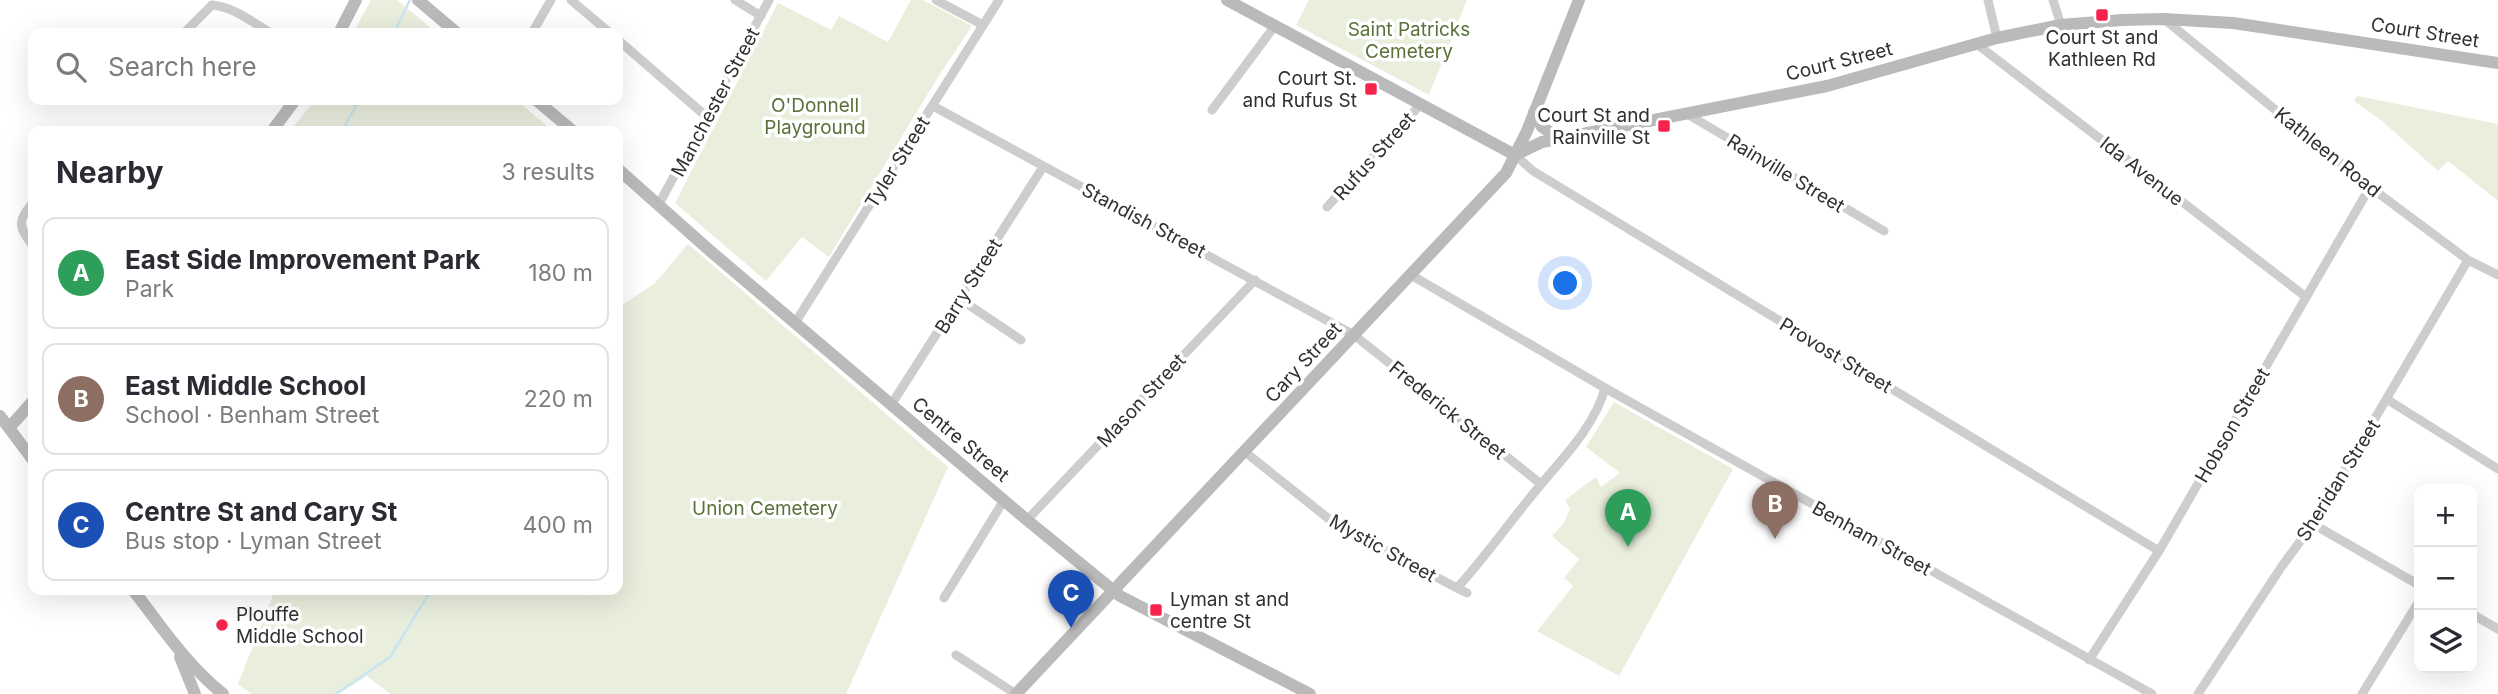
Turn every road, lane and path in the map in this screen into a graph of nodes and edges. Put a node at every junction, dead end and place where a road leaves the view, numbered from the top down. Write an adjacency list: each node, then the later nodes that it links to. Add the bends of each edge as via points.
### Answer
1 (356, 0): 20 (main road)
2 (418, 0): 21 (main road)
3 (551, 0): 22 (street)
4 (571, 0): 23 (street)
5 (734, 0): 13 (street)
6 (769, 0): 13 (street, Manchester Street)
7 (936, 0): 15 (street)
8 (999, 0): 15 (street, Tyler Street)
9 (1227, 0): 17 (main road)
10 (1579, 0): 33 (main road, Cary Street)
11 (1988, 0): 24 (street)
12 (2053, 0): 16 (street)
13 (761, 16): 35 (street, Manchester Street)
14 (2164, 19): 16 (main road, Court Street); 27 (main road, Court Street, via 2233,23); 42 (street, Kathleen Road)
15 (983, 25): 31 (street, Tyler Street)
16 (2061, 25): 24 (main road, Court Street)
17 (1274, 27): 28 (main road); 32 (street)
18 (189, 28): 19 (street, via 212,5)
19 (263, 28)
20 (342, 28)
21 (451, 28)
22 (535, 28)
23 (604, 28)
24 (1997, 38): 26 (main road, Court Street)
25 (623, 44): 35 (street)
26 (1978, 45): 34 (main road, Court Street, via 1827,86); 52 (street, Ida Avenue)
27 (2498, 63)
28 (1421, 104): 39 (main road); 44 (street, Rufus Street)
29 (291, 105): 36 (main road)
30 (542, 105): 37 (main road)
31 (933, 106): 40 (street, Standish Street); 54 (street, Tyler Street)
32 (1212, 110)
33 (1534, 112): 38 (main road, via 1542,127); 39 (main road, Cary Street)
34 (1689, 115): 38 (main road, Court Street); 46 (street, Rainville Street)
35 (707, 117): 43 (street, Manchester Street)
36 (276, 126)
37 (567, 126)
38 (1561, 139): 39 (main road, Court Street)
39 (1515, 155): 49 (main road, Cary Street, via 1500,181); 70 (street, Provost Street, via 1533,171)
40 (1043, 167): 51 (street, Standish Street); 53 (street, Barry Street)
41 (623, 173): 43 (main road, Centre Street)
42 (2370, 187): 48 (street, Kathleen Road); 52 (street, Hobson Street)
43 (659, 204): 54 (main road, Centre Street)
44 (1327, 207)
45 (28, 208): 47 (street, via 20,223)
46 (1884, 231)
47 (28, 240)
48 (2468, 260): 50 (street, Kathleen Road); 58 (street, Sheridan Street)
49 (1411, 275): 55 (main road, Cary Street); 57 (street, Benham Street)
50 (2498, 275)
51 (1255, 280): 55 (street, Standish Street); 68 (street, Mason Street)
52 (2306, 297): 70 (street, Hobson Street)
53 (960, 299): 56 (street); 59 (street, Barry Street)
54 (795, 323): 59 (main road, Centre Street)
55 (1354, 335): 63 (main road, Cary Street); 66 (street, Frederick Street)
56 (1021, 340)
57 (1605, 388): 66 (street, via 1566,457); 80 (street, Benham Street)
58 (2388, 400): 65 (street); 69 (street, Sheridan Street)
59 (891, 405): 67 (main road, Centre Street)
60 (28, 407): 62 (main road)
61 (0, 416): 62 (main road)
62 (9, 428): 64 (main road)
63 (1245, 452): 66 (street, Mystic Street, via 1334,523 1462,591); 72 (main road, Cary Street)
64 (28, 453)
65 (2498, 469)
66 (1541, 484)
67 (1004, 500): 68 (main road, Centre Street); 74 (street)
68 (1027, 520): 72 (main road, Centre Street)
69 (2313, 524): 71 (street); 86 (street, Sheridan Street)
70 (2159, 551): 80 (street, Hobson Street)
71 (2414, 581)
72 (1113, 590): 83 (main road, Cary Street); 84 (main road, Centre Street)
73 (137, 595): 78 (main road)
74 (944, 598)
75 (2414, 609): 87 (street)
76 (2477, 617): 77 (street)
77 (2498, 629)
78 (178, 650): 81 (main road); 82 (main road)
79 (956, 654): 83 (street)
80 (2089, 660): 85 (street, Benham Street)
81 (219, 692)
82 (195, 694)
83 (1016, 694)
84 (1310, 694)
85 (2152, 694)
86 (2198, 694)
87 (2362, 694)

